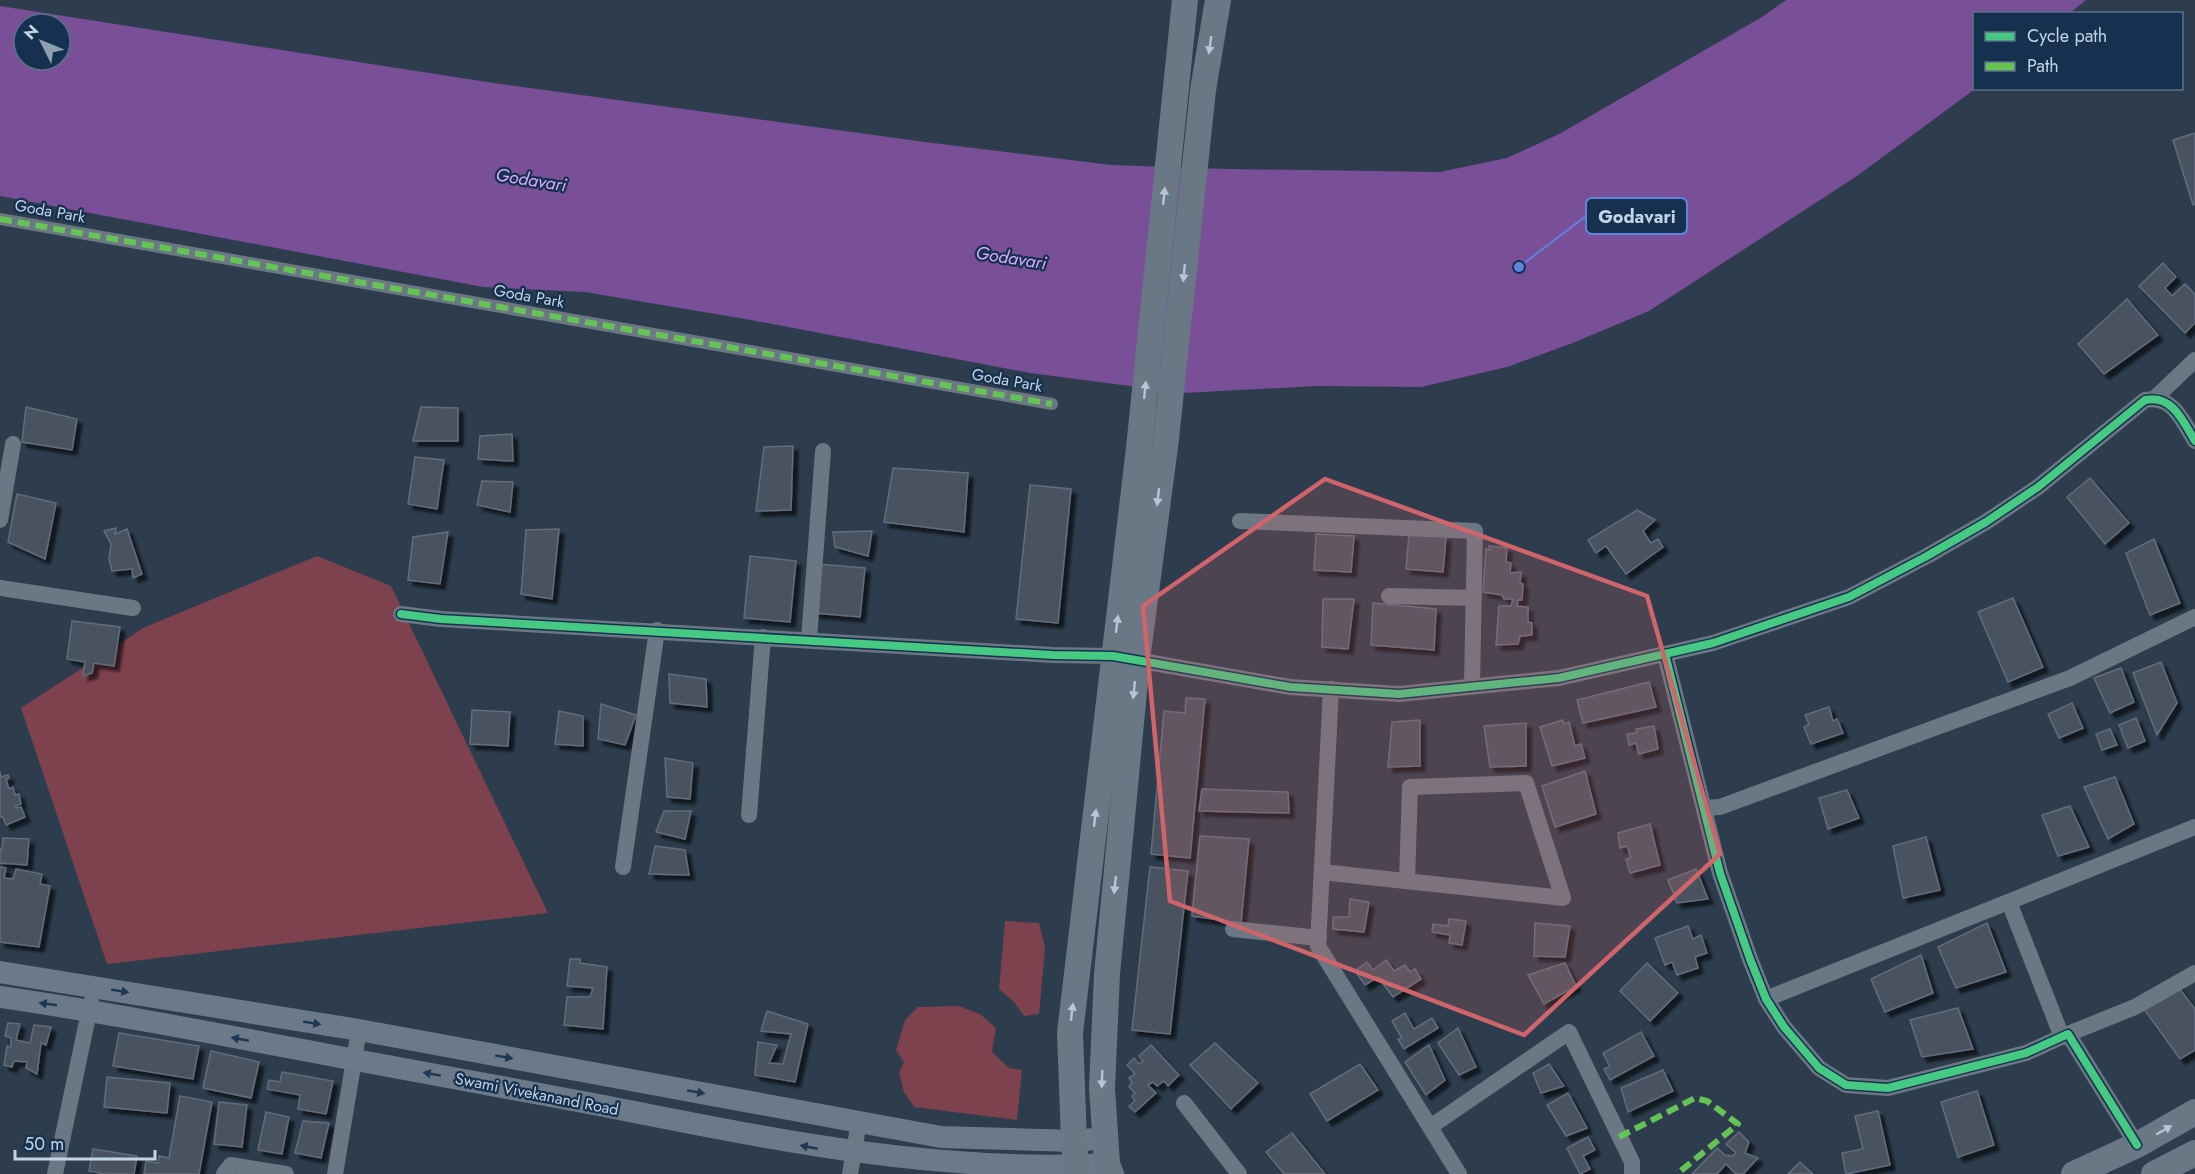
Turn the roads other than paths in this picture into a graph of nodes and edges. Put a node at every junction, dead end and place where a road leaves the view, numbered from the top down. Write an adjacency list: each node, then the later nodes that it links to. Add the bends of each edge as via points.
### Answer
1 (1218, 0): 22 (main road, one-way to 22, via 1203,90 1166,439)
2 (1183, 10): 22 (main road, one-way to 2, via 1139,448)
3 (0, 219): 6 (street, Goda Park)
4 (2195, 360): 5 (street)
5 (2156, 398): 7 (street, via 2166,402 2179,416); 21 (street, via 2145,400 2038,487 1986,522 1850,597 1713,643)
6 (1052, 404)
7 (2195, 441)
8 (13, 444): 10 (street)
9 (823, 451): 20 (street)
10 (0, 520)
11 (1240, 521): 14 (street, via 1475,531)
12 (0, 588): 15 (street)
13 (1389, 596): 14 (street)
14 (1474, 598): 23 (street)
15 (133, 608)
16 (401, 614): 18 (street)
17 (2195, 617): 25 (street, via 2070,678 1720,807)
18 (657, 630): 19 (street); 28 (street)
19 (763, 637): 20 (street); 26 (street)
20 (809, 640): 22 (street)
21 (1665, 654): 23 (street, via 1559,678); 25 (street)
22 (1125, 658): 24 (street, via 1290,687); 47 (main road, one-way to 47, via 1102,1088); 48 (main road, one-way to 22, via 1070,1033)
23 (1472, 686): 24 (street, via 1399,694)
24 (1331, 689): 29 (street)
25 (1704, 808): 38 (street, via 1720,873)
26 (749, 815)
27 (2195, 828): 31 (street)
28 (623, 867)
29 (1322, 872): 30 (street); 33 (street)
30 (1407, 881): 30 (street, via 1507,892 1563,898 1526,783 1410,787)
31 (2009, 902): 38 (street); 41 (street)
32 (1233, 929): 33 (street)
33 (1319, 938): 46 (street, via 1318,945)
34 (0, 972): 36 (main road)
35 (2195, 973): 41 (street, via 2135,1006)
36 (94, 987): 39 (street); 40 (main road, one-way to 40)
37 (0, 997): 39 (main road, Swami Vivekanand Road, one-way to 37)
38 (1766, 999): 41 (street, via 1819,1068 1846,1085 1888,1088 2026,1053)
39 (90, 1010): 42 (main road, Swami Vivekanand Road, one-way to 39); 54 (street)
40 (359, 1030): 42 (street); 45 (main road, one-way to 45)
41 (2065, 1036): 49 (street)
42 (355, 1060): 51 (main road, Swami Vivekanand Road, one-way to 42, via 569,1099); 57 (street)
43 (1184, 1103): 58 (street)
44 (2195, 1112): 49 (main road, one-way to 44)
45 (859, 1122): 48 (main road, via 941,1137); 51 (street)
46 (1430, 1127): 59 (street); 60 (street, via 1569,1032 1632,1162)
47 (1105, 1138): 48 (main road); 52 (main road)
48 (1074, 1141): 53 (main road)
49 (2137, 1145): 61 (main road)
50 (2195, 1154): 62 (main road)
51 (851, 1165): 53 (main road, Swami Vivekanand Road)
52 (1109, 1169): 53 (main road, Swami Vivekanand Road)
53 (1077, 1171)
54 (55, 1174)
55 (224, 1174): 56 (street, via 231,1165)
56 (286, 1174)
57 (335, 1174)
58 (1239, 1174)
59 (1459, 1174)
60 (1632, 1174)
61 (2074, 1174)
62 (2154, 1174)

